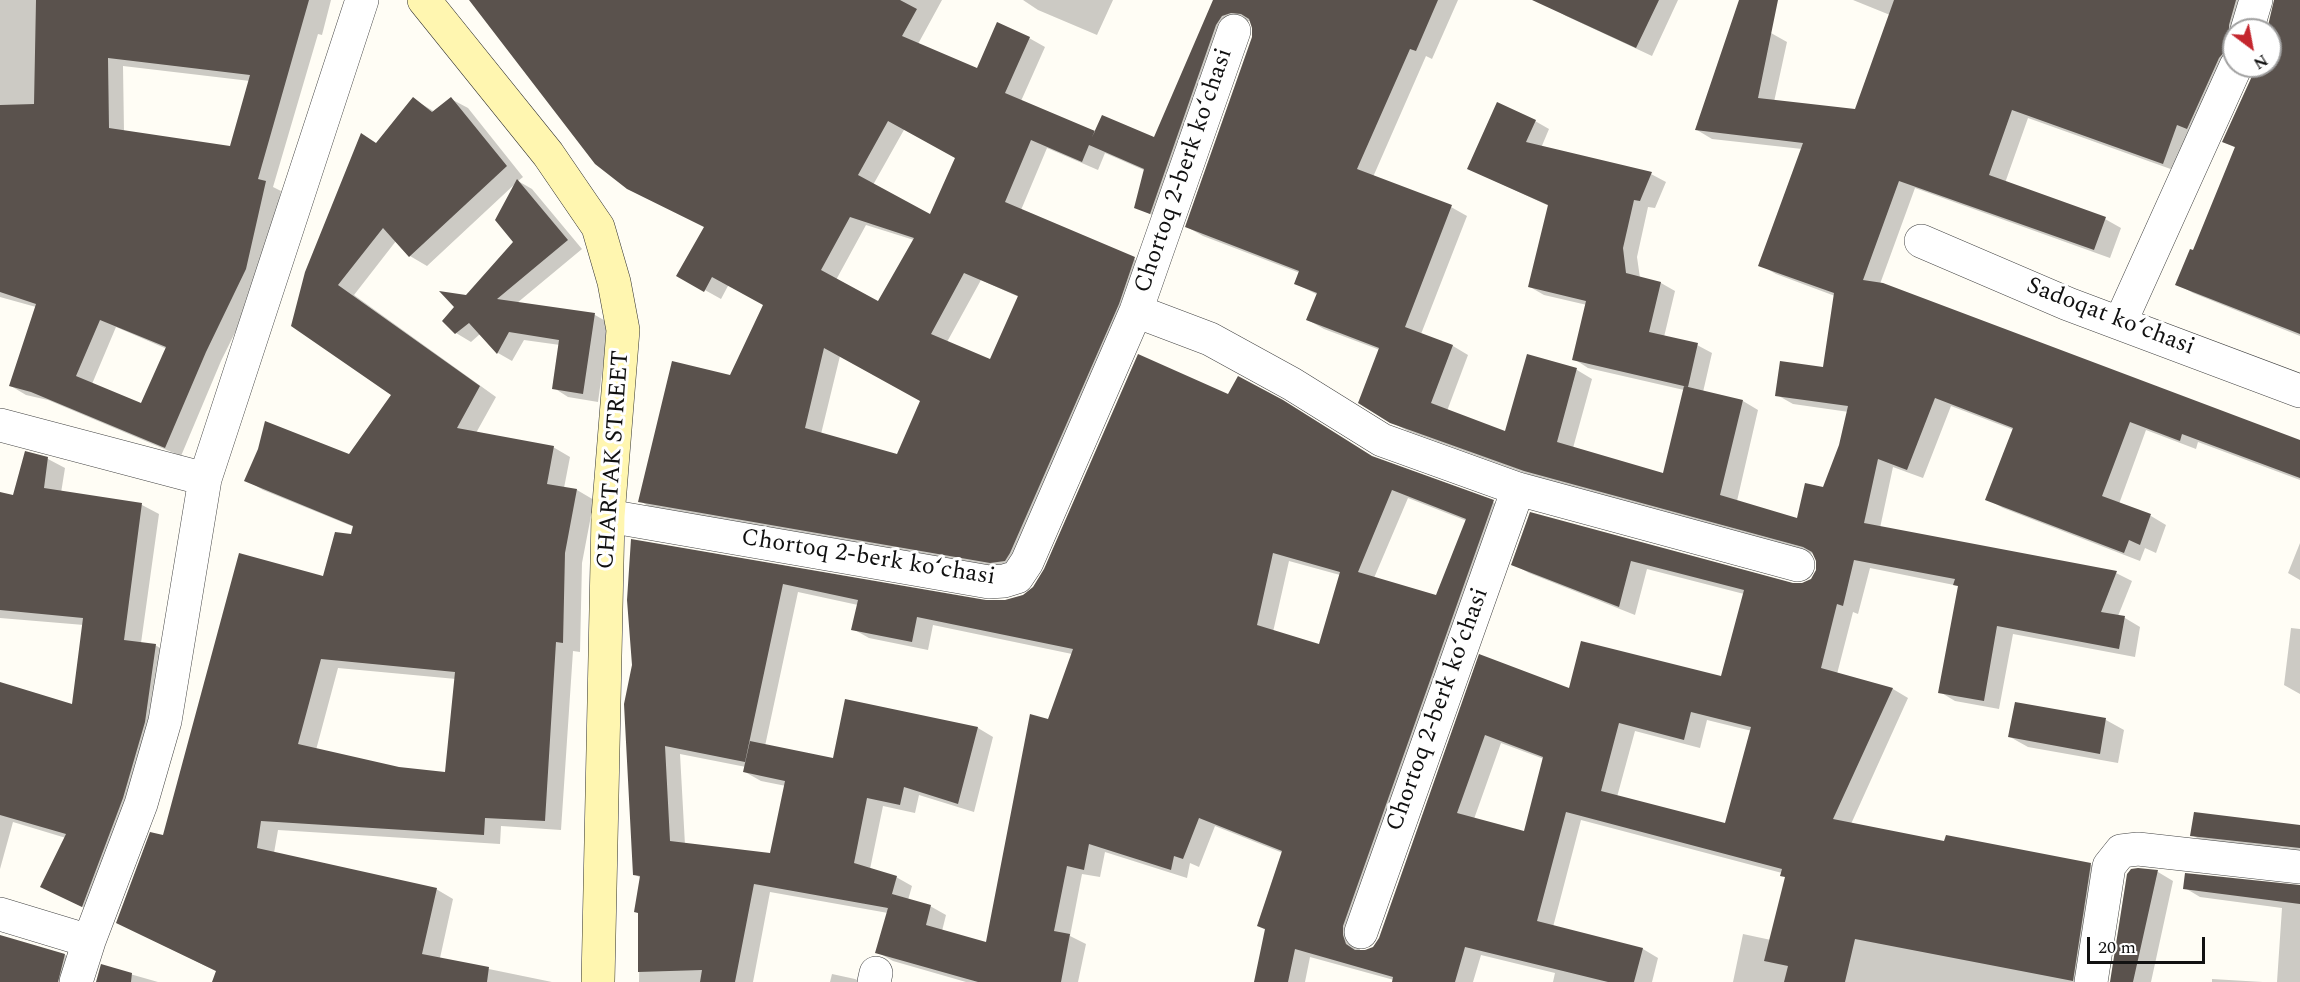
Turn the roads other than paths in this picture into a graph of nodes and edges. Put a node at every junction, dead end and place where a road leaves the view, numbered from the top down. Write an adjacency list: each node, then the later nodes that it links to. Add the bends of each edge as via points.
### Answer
1 (362, 0): 12 (street)
2 (424, 0): 14 (main road, CHARTAK STREET, via 548,154 598,227 623,330)
3 (2256, 0): 4 (street)
4 (2251, 18)
5 (1234, 31): 8 (street, Chortoq 2-berk koʻchasi)
6 (2231, 78): 9 (street)
7 (1921, 241): 9 (street, Sadoqat koʻchasi)
8 (1136, 311): 13 (street, Chortoq 2-berk koʻchasi, via 1210,339 1382,440); 14 (street, Chortoq 2-berk koʻchasi, via 1026,562 1011,579 989,582)
9 (2120, 323): 10 (street, Sadoqat koʻchasi)
10 (2300, 391)
11 (0, 424): 12 (street)
12 (205, 478): 19 (street, via 165,721 141,804)
13 (1518, 489): 15 (street, Chortoq 2-berk koʻchasi); 18 (street, Chortoq 2-berk koʻchasi)
14 (608, 516): 21 (main road, CHARTAK STREET)
15 (1798, 565)
16 (2300, 867): 22 (street, via 2138,849 2121,851 2109,866)
17 (0, 914): 19 (street)
18 (1361, 932)
19 (89, 940): 20 (street)
20 (76, 982)
21 (598, 982)
22 (2091, 982)

